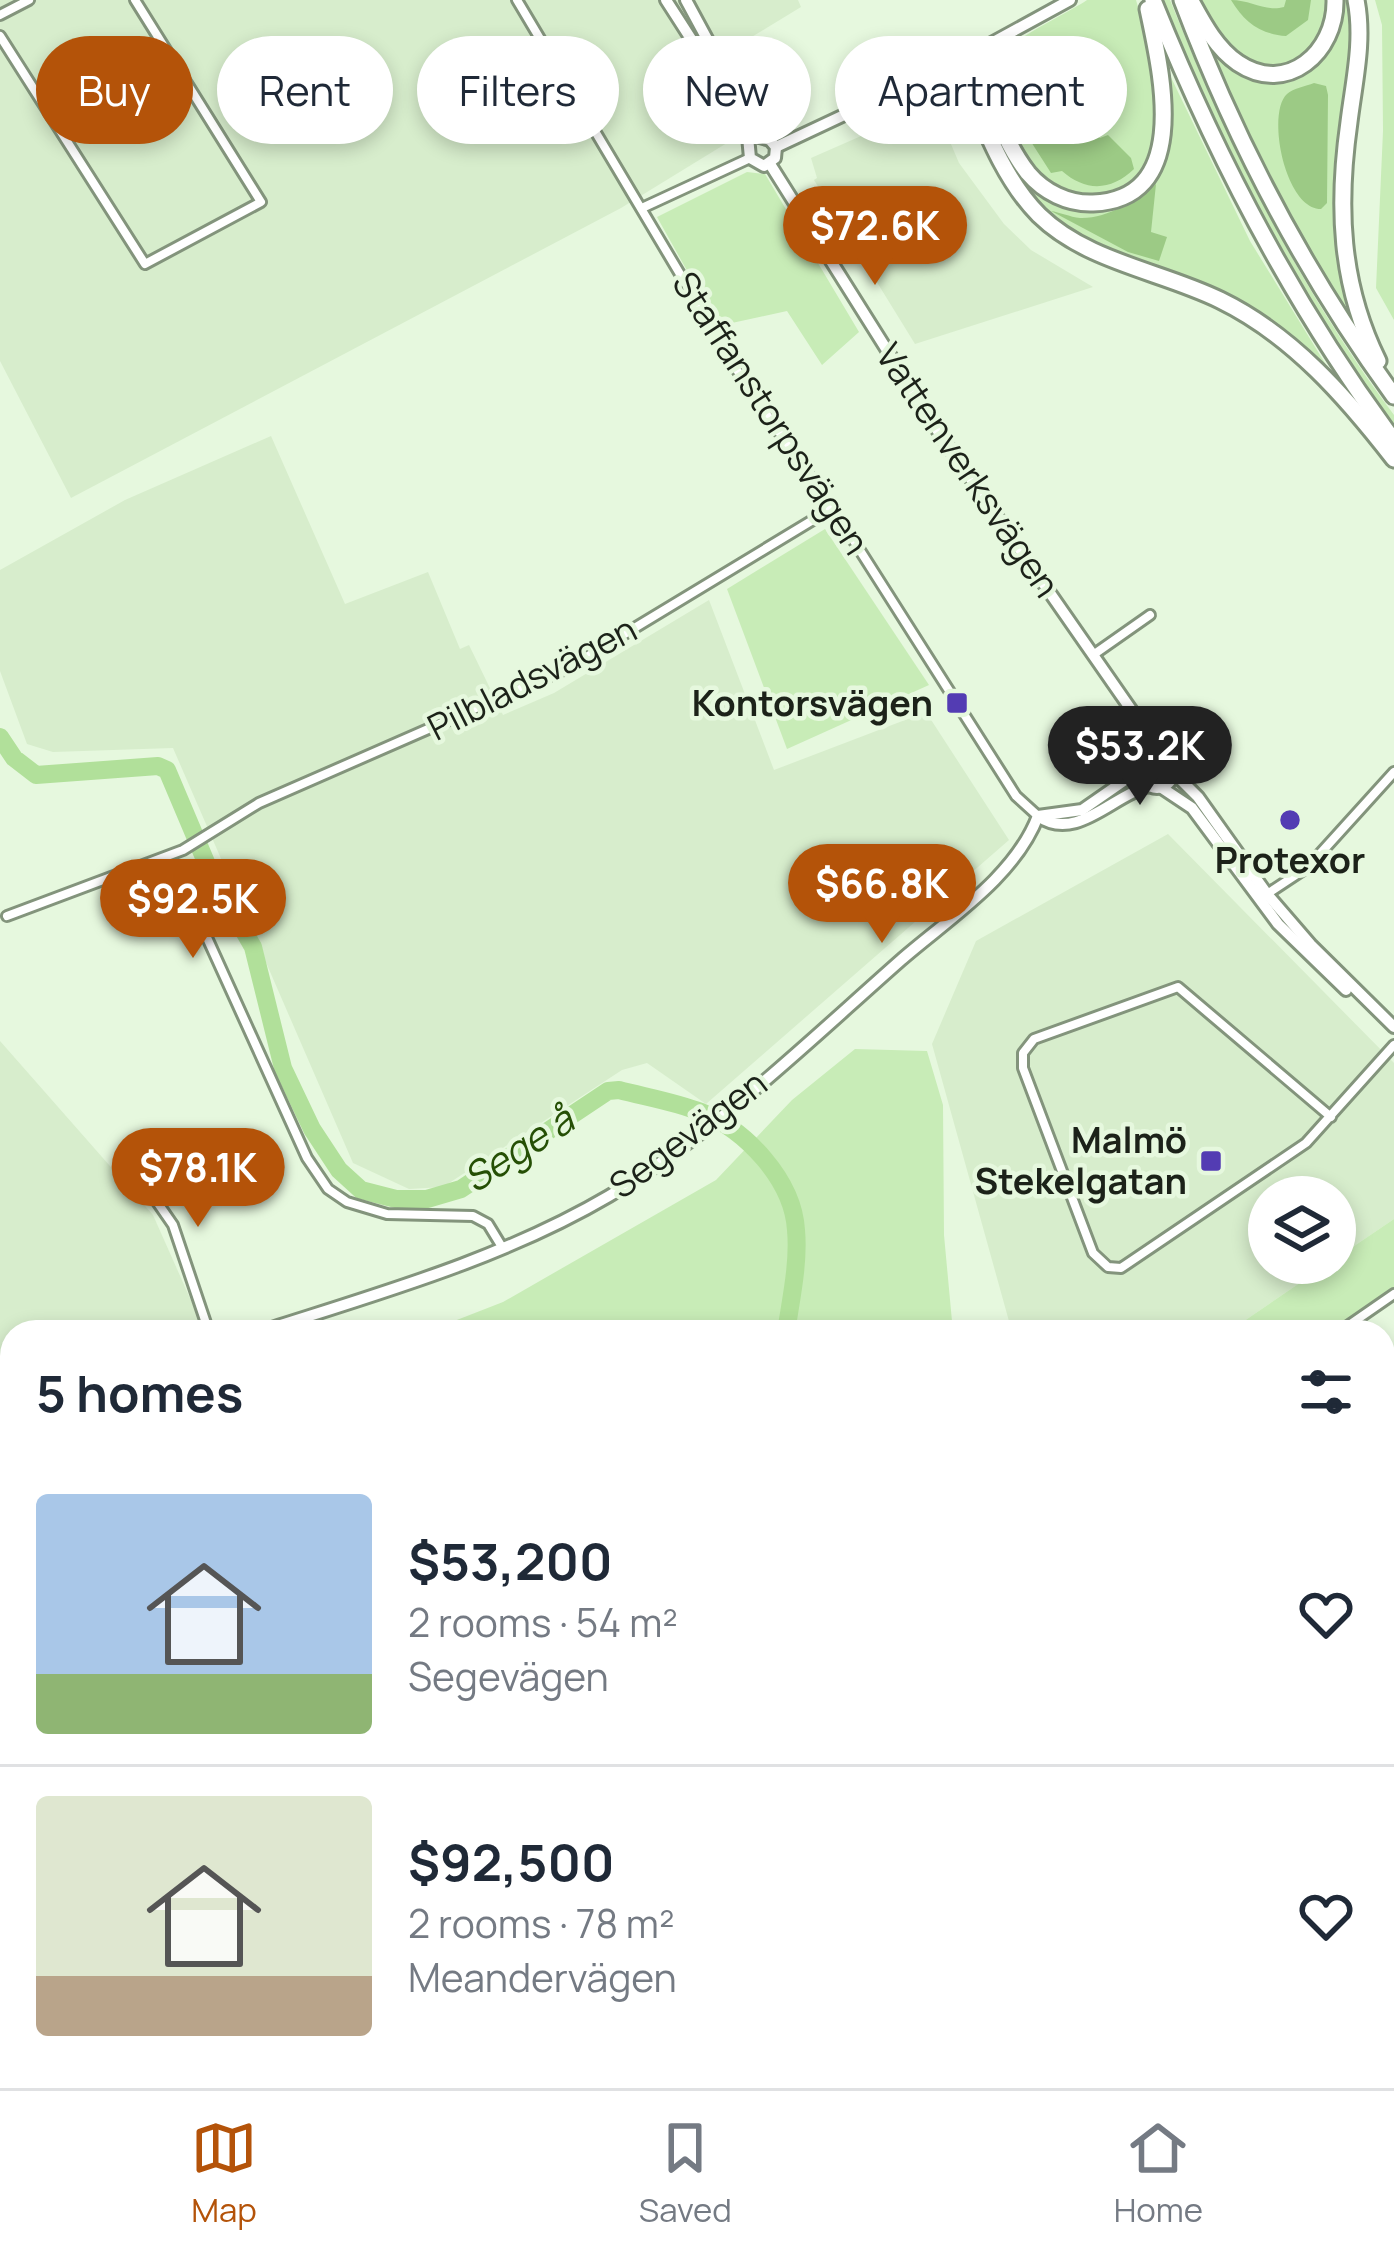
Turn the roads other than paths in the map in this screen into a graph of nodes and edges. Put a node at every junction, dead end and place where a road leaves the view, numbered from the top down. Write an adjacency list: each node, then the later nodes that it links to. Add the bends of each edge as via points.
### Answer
1 (28, 0): 11 (street)
2 (135, 0): 12 (street, via 261,202 145,264)
3 (517, 0): 23 (street, Staffanstorpsvägen)
4 (667, 0): 21 (street, via 747,126)
5 (686, 0): 13 (street)
6 (1070, 0): 14 (street)
7 (1149, 0): 19 (highway, via 1163,134 1146,176 1111,200 1063,198 1029,173); 25 (highway, via 1248,212)
8 (1186, 0): 9 (highway, via 1235,61 1278,74 1321,52); 24 (highway, via 1209,70 1269,194)
9 (1335, 0)
10 (1356, 0): 24 (highway, via 1344,252 1364,330)
11 (0, 15)
12 (0, 36)
13 (705, 36)
14 (1004, 36)
15 (835, 119): 20 (street)
16 (754, 144): 21 (street)
17 (773, 144): 20 (street)
18 (997, 144): 26 (highway, via 1042,218 1078,243 1219,299 1272,331)
19 (1011, 144)
20 (776, 147): 22 (street)
21 (749, 151): 22 (street, via 757,165); 23 (street)
22 (770, 164): 29 (street, Vattenverksvägen, via 940,436)
23 (641, 208): 27 (street, Staffanstorpsvägen)
24 (1394, 393)
25 (1394, 442)
26 (1394, 459)
27 (831, 509): 36 (street, Staffanstorpsvägen, via 1016,796); 38 (street, Pilbladsvägen, via 570,667 259,803 183,850)
28 (1150, 615): 29 (street)
29 (1094, 655): 30 (street, Vattenverksvägen)
30 (1132, 711): 31 (street, Vattenverksvägen); 32 (street, Vattenverksvägen, via 1145,742)
31 (1164, 757): 32 (street); 33 (street)
32 (1143, 765): 35 (street, via 1142,780); 36 (street, via 1082,810)
33 (1174, 772): 35 (street); 37 (street)
34 (1394, 772): 37 (street, via 1308,868)
35 (1156, 787): 36 (street, via 1133,790 1076,823); 37 (street, via 1192,808)
36 (1038, 816): 44 (street, Segevägen, via 1030,839 997,876 717,1118 607,1197)
37 (1263, 897): 40 (street)
38 (7, 916)
39 (142, 917): 44 (street, via 190,898 328,1189 371,1211 473,1216)
40 (1394, 1027)
41 (1394, 1045): 42 (street)
42 (1331, 1117): 42 (street, via 1306,1143 1139,1258 1108,1267 1094,1253 1023,1053 1034,1039 1178,987)
43 (126, 1157): 46 (street, via 172,1225)
44 (502, 1247): 47 (street, Segevägen)
45 (1394, 1294): 48 (street)
46 (205, 1320)
47 (294, 1320)
48 (1356, 1320)

